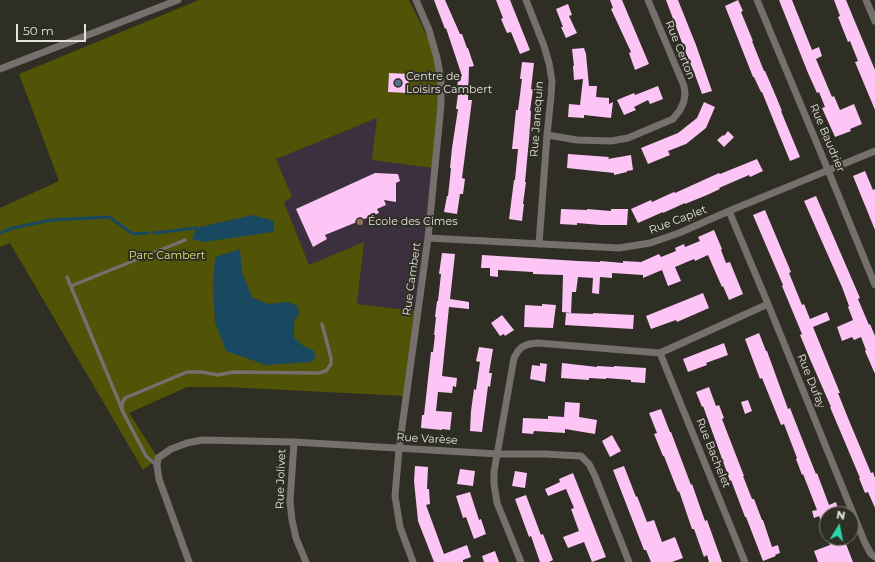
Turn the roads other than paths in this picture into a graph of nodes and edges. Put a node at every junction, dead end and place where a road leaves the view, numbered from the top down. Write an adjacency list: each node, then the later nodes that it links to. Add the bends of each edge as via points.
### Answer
1 (178, 0): 8 (street)
2 (416, 0): 13 (street, Rue Cambert, via 429,30 441,80 441,106)
3 (526, 0): 9 (street, Rue Janequin, via 550,63 552,81)
4 (648, 0): 9 (street, Rue Certon, via 684,86 684,101 680,110 673,119 628,138 611,141 577,140)
5 (757, 0): 11 (street, Rue Baudrier)
6 (866, 0): 7 (street)
7 (875, 21)
8 (0, 68)
9 (547, 135): 15 (street, Rue Janequin)
10 (875, 151): 11 (street, Rue Caplet)
11 (828, 170): 12 (street, Rue Caplet); 17 (street, Rue Baudrier)
12 (729, 211): 15 (street, Rue Caplet, via 650,243 619,248); 19 (street, Rue Dufay)
13 (428, 238): 15 (street, Rue Caplet); 24 (street, Rue Cambert)
14 (185, 240): 18 (lane)
15 (539, 244)
16 (67, 277): 18 (lane)
17 (875, 285)
18 (71, 286): 22 (lane)
19 (768, 304): 21 (street); 27 (street, Rue Dufay, via 865,543)
20 (322, 324): 22 (lane, via 331,358 331,364 326,371 233,372 218,375 187,372 125,398)
21 (660, 352): 25 (street, via 538,343 522,347 514,358); 33 (street, Rue Bachelet)
22 (122, 411): 26 (lane, via 146,456)
23 (294, 442): 24 (street, Rue Varèse); 26 (street, Rue Varèse, via 202,440 171,449 158,458); 29 (street, Rue Jolivet, via 290,502 296,538)
24 (399, 449): 25 (street, Rue Varèse); 30 (street, Rue Cambert, via 395,496 400,527)
25 (498, 454): 31 (street, via 494,472 497,503); 32 (street, Rue Varèse, via 581,456 595,476)
26 (157, 466): 28 (street, via 159,480)
27 (875, 557)
28 (188, 562)
29 (306, 562)
30 (413, 562)
31 (521, 562)
32 (629, 562)
33 (745, 562)

